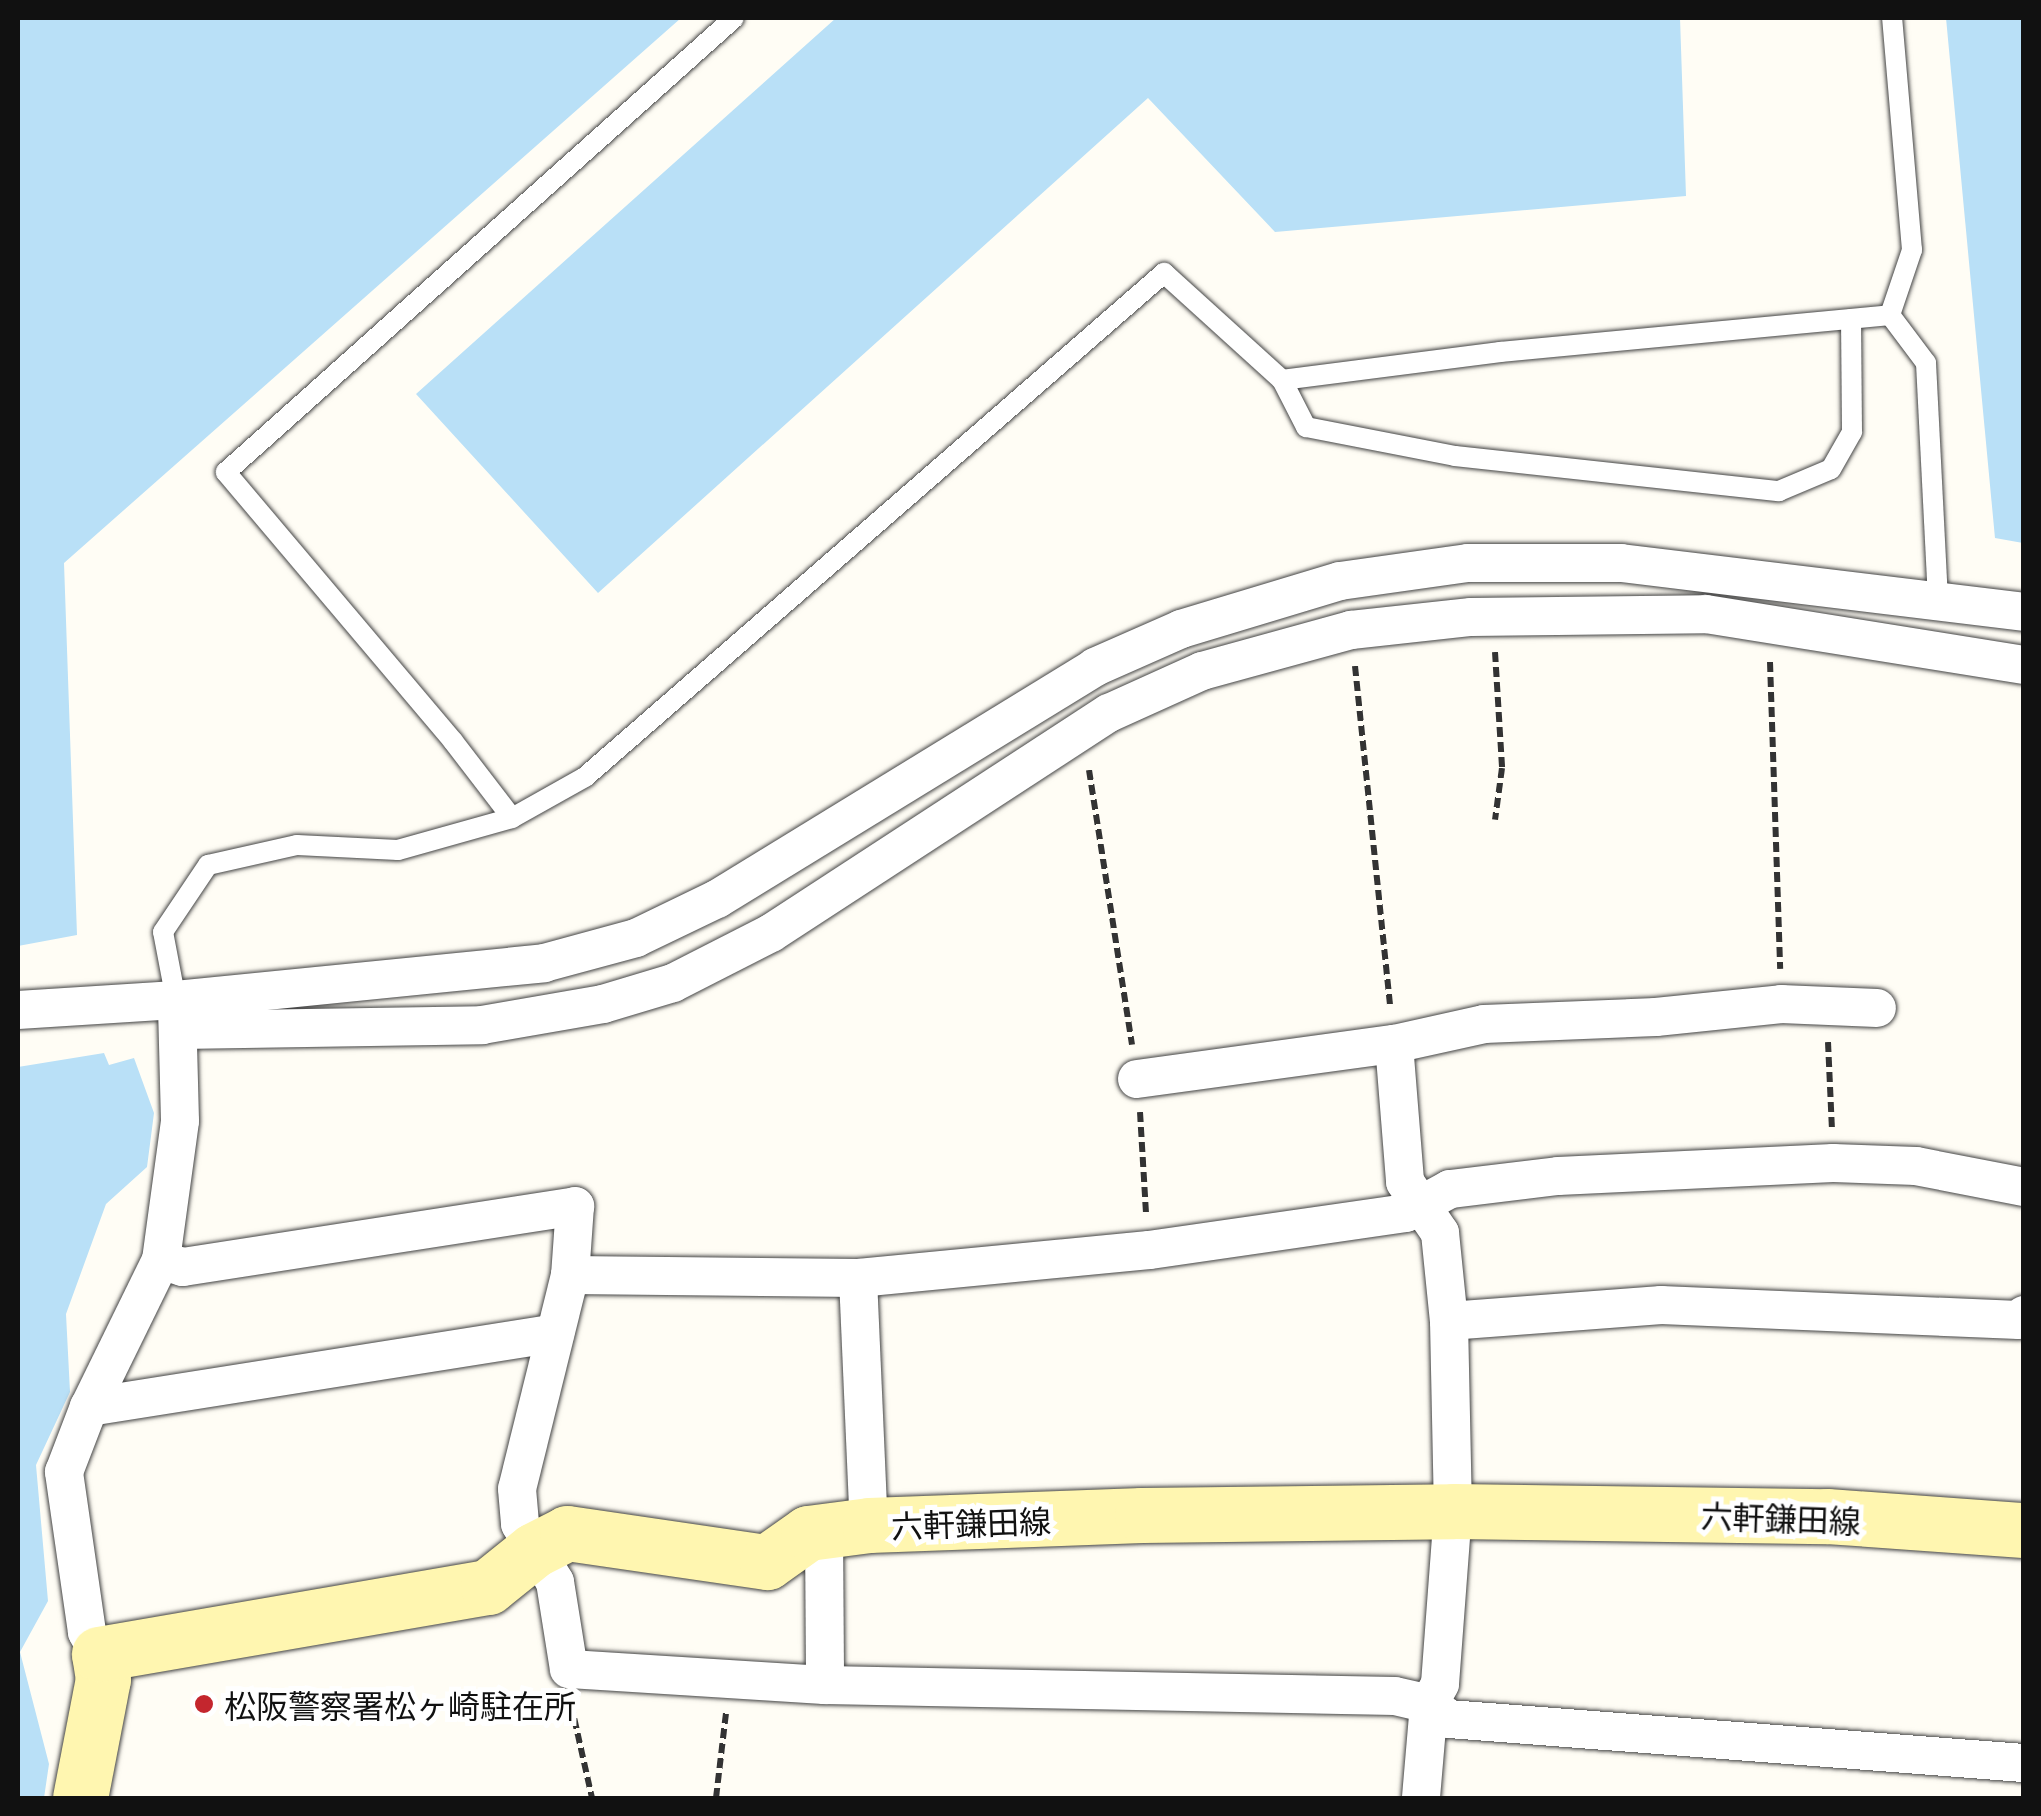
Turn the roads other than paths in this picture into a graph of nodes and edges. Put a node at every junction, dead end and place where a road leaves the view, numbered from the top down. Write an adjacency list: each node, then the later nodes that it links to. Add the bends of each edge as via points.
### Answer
1 (734, 18): 9 (lane, via 226,472)
2 (1892, 18): 3 (lane, via 1912,250)
3 (1890, 315): 4 (lane); 6 (lane, via 1926,363)
4 (1850, 318): 5 (lane); 5 (lane, via 1852,432 1831,469 1779,491 1455,456 1306,428)
5 (1282, 380): 9 (lane, via 1164,274 585,778)
6 (1938, 602): 7 (street); 12 (street, via 1621,563 1468,563 1340,582 1181,629 1095,667 717,898 636,938 544,963)
7 (2024, 612)
8 (2024, 664): 12 (street, via 1706,614 1492,616 1351,630 1202,672 1082,728 771,933 660,988 482,1025)
9 (512, 818): 12 (lane, via 398,850 297,845 208,865 163,932)
10 (1877, 1008): 13 (street, via 1781,1004 1484,1024)
11 (18, 1010): 12 (street)
12 (178, 1015): 17 (street, via 180,1121)
13 (1394, 1044): 14 (street); 16 (street, via 1405,1182)
14 (1138, 1078)
15 (2024, 1187): 16 (street, via 1916,1166 1833,1163 1558,1176 1450,1188)
16 (1421, 1205): 19 (street, via 1406,1214 1148,1250); 21 (street, via 1440,1233)
17 (161, 1260): 18 (street, via 183,1267 575,1206); 23 (street)
18 (570, 1275): 19 (street); 22 (street)
19 (858, 1278): 25 (street)
20 (2024, 1316): 21 (street, via 1662,1304)
21 (1448, 1321): 24 (street)
22 (555, 1333): 23 (street); 27 (street, via 517,1489 520,1524)
23 (89, 1406): 28 (street, via 64,1472 86,1632)
24 (1453, 1511): 25 (main road, 六軒鎌田線); 26 (main road, 六軒鎌田線, via 1827,1516); 30 (street, via 1440,1684)
25 (846, 1528): 27 (main road, 六軒鎌田線, via 808,1533 766,1562 567,1532); 29 (street)
26 (2024, 1530)
27 (534, 1550): 28 (main road, 六軒鎌田線, via 488,1587); 29 (street, via 555,1582 569,1669)
28 (99, 1654): 32 (main road, via 103,1678)
29 (825, 1685): 30 (street, via 1395,1696)
30 (1430, 1704): 31 (street, via 1449,1719); 33 (street)
31 (2024, 1763)
32 (80, 1798)
33 (1421, 1798)

